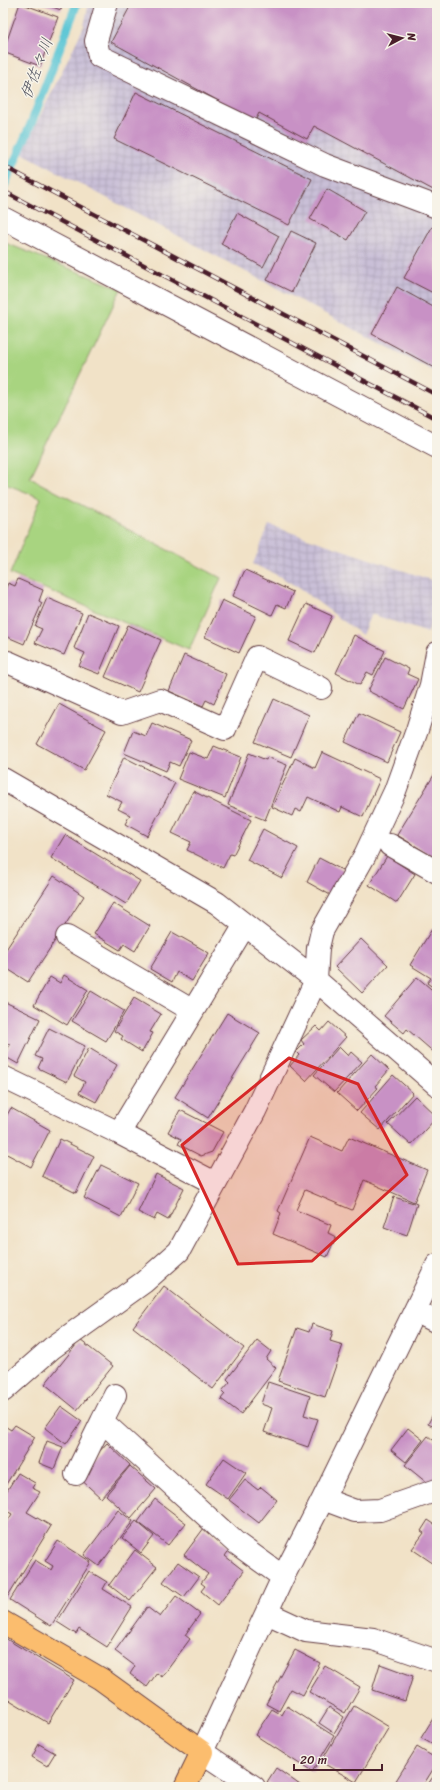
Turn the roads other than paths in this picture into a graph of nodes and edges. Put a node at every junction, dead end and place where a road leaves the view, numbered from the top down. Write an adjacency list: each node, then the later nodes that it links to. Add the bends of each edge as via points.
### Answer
1 (107, 3): 2 (street, via 96,41 99,56 325,165)
2 (437, 207)
3 (3, 218): 4 (street)
4 (437, 448)
5 (437, 653): 13 (street, via 431,685 395,791 366,855 322,931)
6 (3, 664): 7 (street, via 8,662 122,712 160,700 225,729 257,657)
7 (321, 688)
8 (3, 779): 11 (street, via 217,903)
9 (390, 845): 10 (street)
10 (437, 872)
11 (244, 925): 13 (street); 14 (street)
12 (67, 937): 14 (street)
13 (316, 980): 16 (street); 18 (street, via 255,1111)
14 (193, 1011): 17 (street)
15 (3, 1077): 17 (street)
16 (437, 1085)
17 (119, 1133): 18 (street)
18 (215, 1183): 22 (street, via 179,1251 144,1282 52,1348)
19 (437, 1265): 20 (street)
20 (415, 1311): 21 (street); 27 (street)
21 (437, 1322)
22 (3, 1391)
23 (115, 1395): 24 (street)
24 (102, 1421): 25 (street); 28 (street, via 236,1543)
25 (76, 1474)
26 (437, 1490): 27 (street, via 380,1510 355,1511)
27 (323, 1499): 28 (street)
28 (283, 1577): 29 (street)
29 (267, 1613): 31 (street, via 306,1631 374,1639); 32 (street)
30 (3, 1622): 32 (main road, via 101,1679)
31 (437, 1661)
32 (202, 1752): 33 (main road); 34 (street)
33 (185, 1787)
34 (254, 1787)

